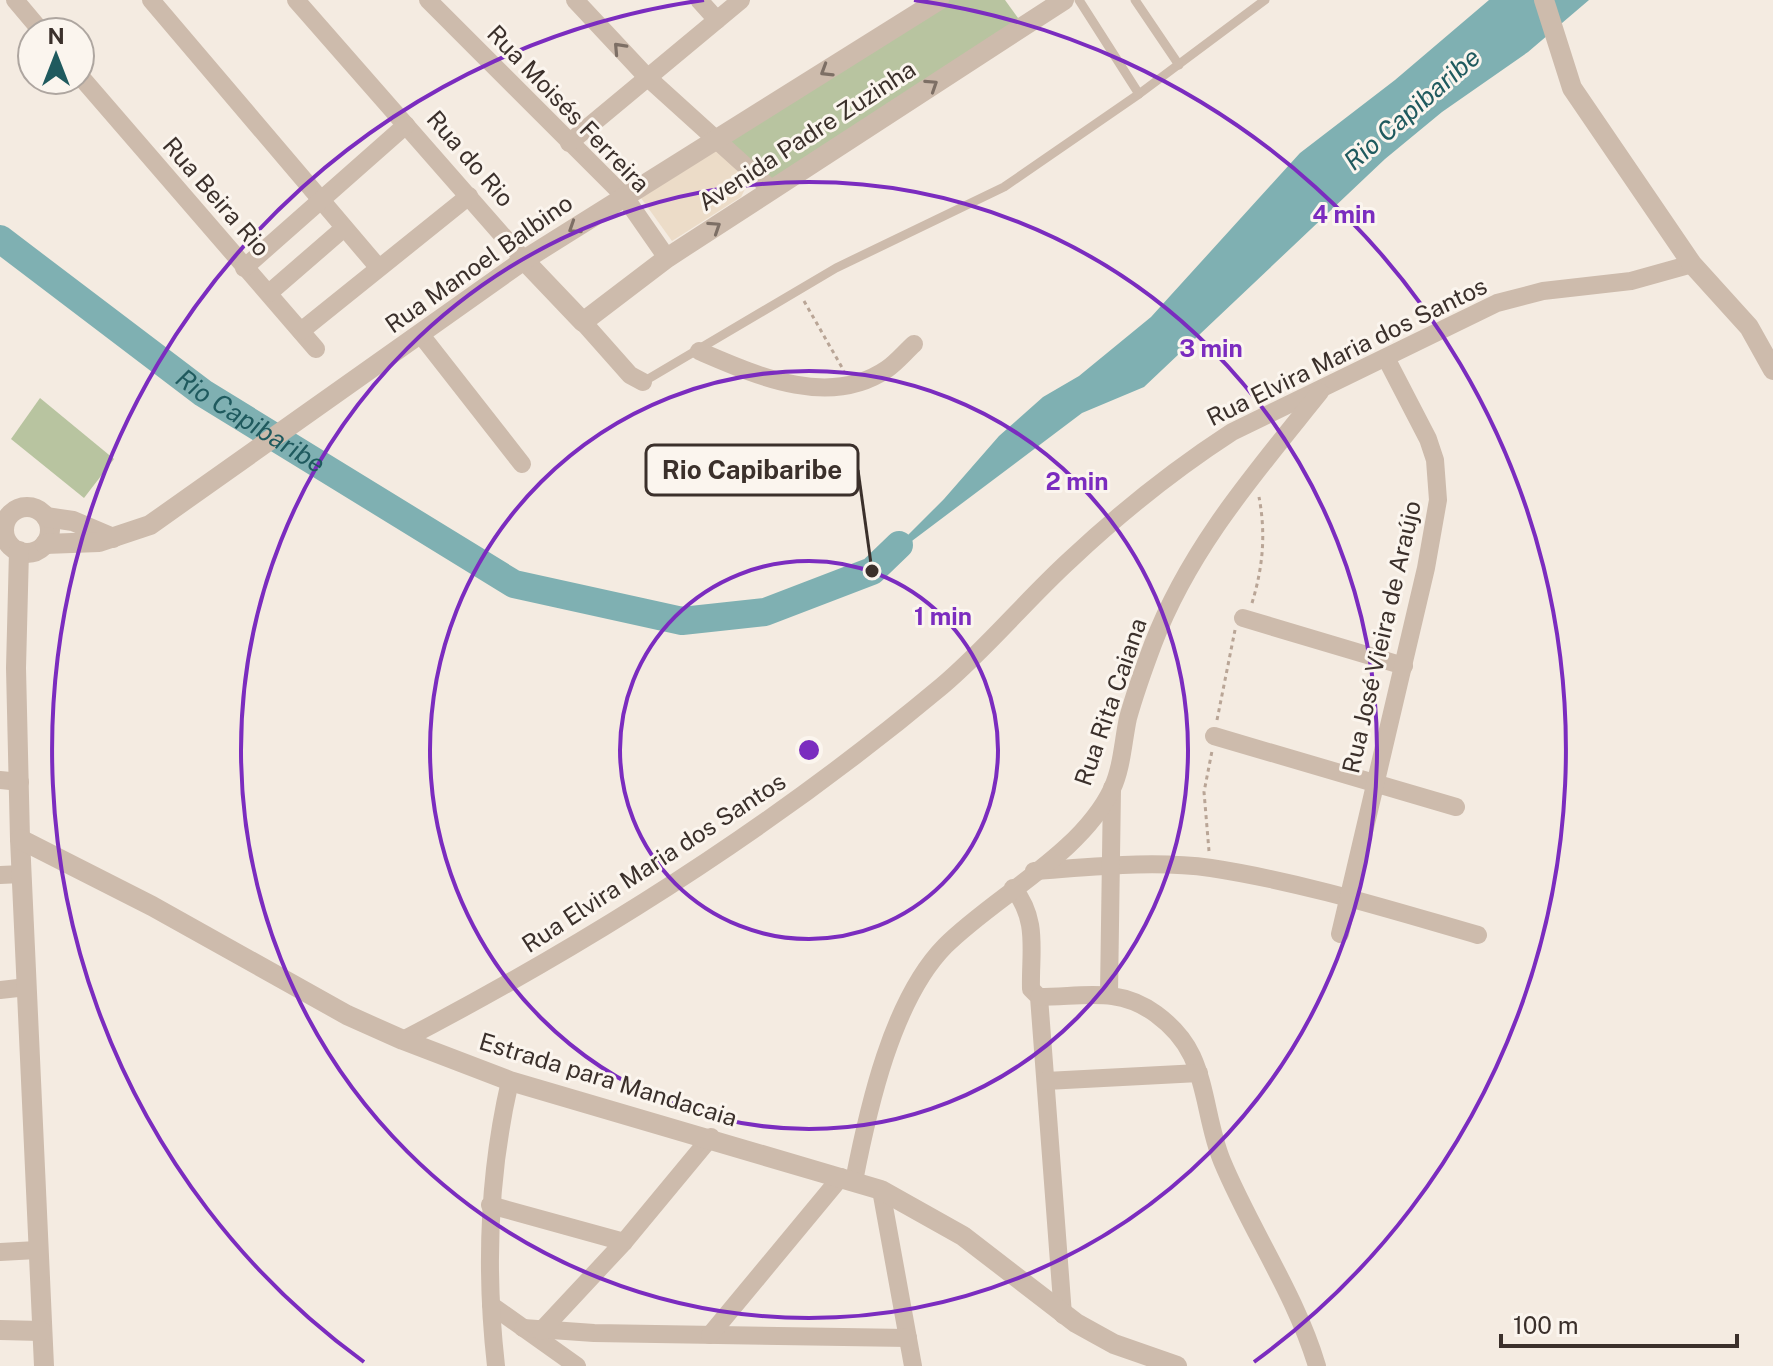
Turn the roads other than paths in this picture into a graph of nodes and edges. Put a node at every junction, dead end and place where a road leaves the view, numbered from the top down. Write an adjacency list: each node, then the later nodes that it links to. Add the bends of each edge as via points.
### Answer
1 (15, 0): 14 (street)
2 (151, 0): 26 (street)
3 (296, 0): 20 (street, Rua do Rio)
4 (428, 0): 22 (street, Rua Moisés Ferreira)
5 (575, 0): 17 (street, one-way to 5)
6 (699, 0): 15 (street)
7 (741, 0): 15 (street)
8 (939, 0): 21 (street, Rua Manoel Balbino, one-way to 21)
9 (1064, 0): 23 (street, Avenida Padre Zuzinha, one-way to 9)
10 (1079, 0): 18 (lane)
11 (1135, 0): 16 (lane)
12 (1265, 0): 16 (lane)
13 (1544, 0): 30 (street, via 1572,88)
14 (28, 16)
15 (717, 20): 17 (street)
16 (1179, 65): 18 (lane)
17 (647, 77): 21 (street); 22 (street)
18 (1139, 94): 39 (lane, via 984,199 836,268)
19 (96, 95): 32 (street, Rua Beira Rio)
20 (406, 125): 24 (street, Rua do Rio); 26 (street)
21 (716, 141): 23 (street); 25 (street, Rua Manoel Balbino)
22 (569, 143): 25 (street, Rua Moisés Ferreira)
23 (772, 190): 28 (street, Avenida Padre Zuzinha, one-way to 23)
24 (469, 196): 29 (street, Rua do Rio); 31 (street)
25 (624, 196): 28 (street, Rua Moisés Ferreira); 29 (street, Rua Manoel Balbino, one-way to 29)
26 (320, 200): 27 (street); 32 (street)
27 (344, 228): 31 (street); 33 (street)
28 (667, 258): 34 (street, Avenida Padre Zuzinha)
29 (524, 260): 34 (street, Rua do Rio); 36 (street, Rua Manoel Balbino)
30 (1692, 264): 40 (street, Rua Elvira Maria dos Santos, via 1631,281 1521,295); 41 (street, via 1749,327)
31 (378, 267): 35 (street)
32 (244, 268): 33 (street, Rua Beira Rio)
33 (269, 293): 35 (street, Rua Beira Rio)
34 (583, 322): 42 (street, Rua do Rio, via 630,375)
35 (301, 331): 38 (street, Rua Beira Rio)
36 (421, 335): 44 (street); 48 (street, Rua Manoel Balbino, via 150,525)
37 (914, 344): 39 (street, via 886,370 851,383 800,387)
38 (316, 349)
39 (699, 351): 42 (lane)
40 (1386, 358): 43 (street, Rua Elvira Maria dos Santos); 53 (street, Rua José Vieira de Araújo, via 1428,439 1438,481 1434,530)
41 (1773, 370)
42 (643, 382)
43 (1322, 390): 57 (street, Rua Rita Caiana, via 1198,549 1160,628 1128,718); 72 (street, Rua Elvira Maria dos Santos, via 1199,453 1070,560 968,664 753,832 563,954)
44 (522, 464)
45 (0, 500): 46 (street)
46 (28, 507): 47 (street); 50 (street, via 7,518 4,533)
47 (46, 517): 48 (street, via 83,524); 49 (street, via 51,530)
48 (113, 538): 49 (street, Rua Manoel Balbino, via 82,545)
49 (45, 544): 50 (street, via 33,552)
50 (10, 547): 52 (street)
51 (1243, 618): 53 (street)
52 (8, 665): 55 (street)
53 (1404, 666): 56 (street, Rua José Vieira de Araújo)
54 (1214, 736): 56 (street)
55 (10, 781): 59 (street)
56 (1374, 783): 58 (street); 65 (street, Rua José Vieira de Araújo)
57 (1112, 788): 60 (street); 61 (street, Rua Rita Caiana, via 1079,833)
58 (1456, 807)
59 (20, 839): 62 (street); 72 (street, Estrada para Mandacaia)
60 (1113, 866): 61 (street); 65 (street, via 1210,868); 70 (street)
61 (1034, 871): 64 (street, Rua Rita Caiana)
62 (22, 874): 63 (street); 68 (street)
63 (0, 875)
64 (1013, 888): 71 (street, via 1031,921 1031,989); 77 (street, Rua Rita Caiana, via 944,947 915,991 872,1094)
65 (1350, 898): 66 (street, Rua José Vieira de Araújo); 67 (street)
66 (1340, 934)
67 (1478, 935)
68 (27, 987): 69 (street); 81 (street)
69 (0, 990)
70 (1109, 993): 71 (street); 73 (street, via 1157,1015 1177,1033)
71 (1039, 997): 75 (street)
72 (403, 1040): 74 (street, Estrada para Mandacaia)
73 (1199, 1073): 75 (street); 95 (street, via 1222,1160 1297,1309)
74 (510, 1081): 76 (street, Estrada para Mandacaia); 79 (street)
75 (1046, 1081): 84 (street)
76 (711, 1137): 77 (street, Estrada para Mandacaia); 80 (street)
77 (848, 1179): 78 (street, Estrada para Mandacaia); 88 (street)
78 (881, 1190): 84 (street, Estrada para Mandacaia, via 963,1236); 89 (street)
79 (490, 1205): 80 (street); 83 (street)
80 (624, 1242): 85 (street)
81 (37, 1250): 82 (street); 87 (street)
82 (0, 1252)
83 (491, 1305): 85 (street); 91 (street)
84 (1063, 1315): 94 (street, Estrada para Mandacaia, via 1114,1344)
85 (532, 1329): 88 (street); 92 (street)
86 (0, 1330): 87 (street)
87 (41, 1331): 90 (street)
88 (710, 1335): 89 (street)
89 (908, 1338): 93 (street)
90 (44, 1366)
91 (496, 1366)
92 (577, 1366)
93 (913, 1366)
94 (1177, 1366)
95 (1317, 1366)

